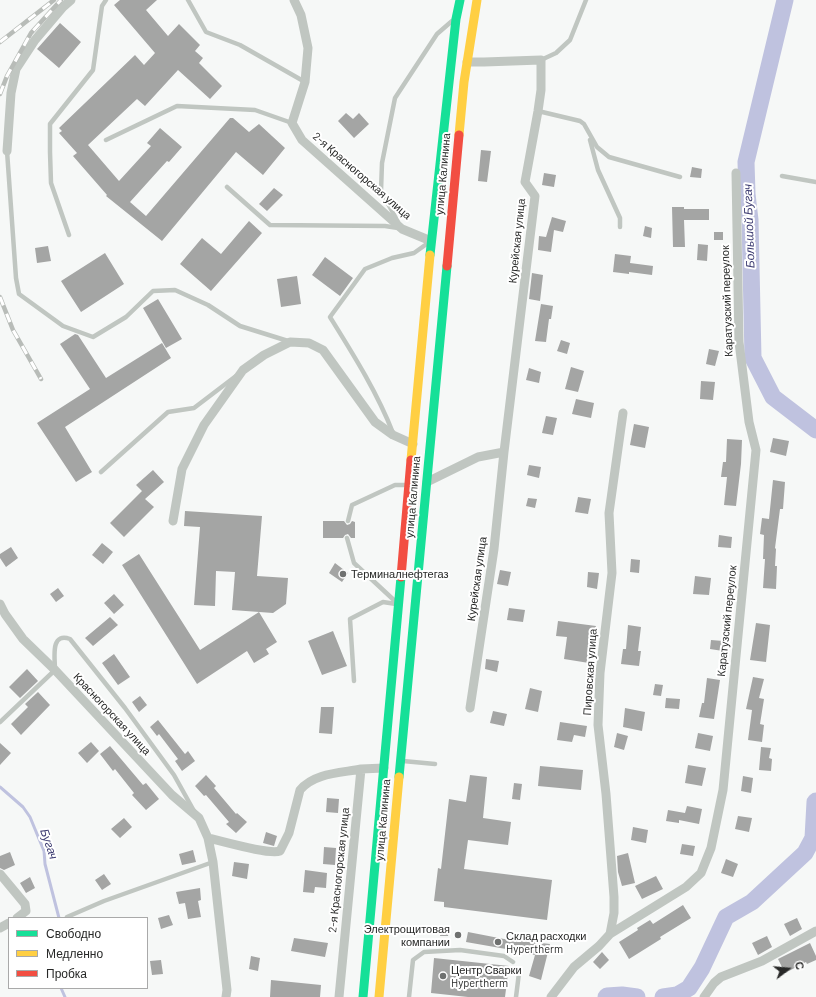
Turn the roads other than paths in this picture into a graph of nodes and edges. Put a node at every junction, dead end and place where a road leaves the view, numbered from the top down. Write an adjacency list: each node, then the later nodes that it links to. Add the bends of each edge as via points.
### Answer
1 (71, 0): 16 (street, via 63,6 16,68 11,92)
2 (106, 0): 24 (lane, via 102,6 93,70 50,124 51,183)
3 (188, 0): 11 (lane, via 206,32 240,45)
4 (294, 0): 11 (street, via 308,48)
5 (460, 0): 8 (main road, улица Калинина)
6 (477, 0): 10 (main road, улица Калинина)
7 (586, 0): 9 (lane, via 570,40 556,53)
8 (456, 19): 23 (lane, via 437,34 395,98 382,163 381,192); 25 (main road, улица Калинина)
9 (541, 60): 10 (street); 12 (street, Курейская улица)
10 (467, 62): 33 (main road, улица Калинина)
11 (305, 82): 13 (street)
12 (538, 111): 14 (lane, via 580,121); 31 (street, Курейская улица, via 525,182 535,196)
13 (292, 123): 15 (lane, via 256,110 177,106); 23 (street, 2-я Красногорская улица, via 302,140)
14 (589, 135): 19 (lane, via 597,147 609,157); 22 (lane, via 598,170 620,218)
15 (106, 140)
16 (7, 151): 26 (lane, via 19,294 63,326 93,337 126,317 153,291 175,290 208,305 240,326)
17 (736, 173): 58 (street, Каратузский переулок, via 739,342 748,422 756,450 723,790 711,848 701,873 686,887)
18 (782, 176): 20 (lane)
19 (680, 177)
20 (816, 182)
21 (227, 187): 23 (lane, via 270,225 385,226)
22 (620, 227)
23 (402, 229): 25 (street, 2-я Красногорская улица)
24 (69, 234)
25 (431, 241): 29 (lane, via 414,253 392,258 365,269 330,317 357,359); 30 (main road, улица Калинина)
26 (290, 342): 27 (street, via 264,355); 29 (street, via 309,342 322,350 375,422)
27 (243, 370): 32 (lane, via 194,408 168,412); 35 (street, via 204,425 182,469)
28 (623, 413): 58 (street, Пировская улица, via 609,513 612,573 600,673 598,725 614,897)
29 (393, 434): 30 (street)
30 (413, 444): 34 (main road, улица Калинина)
31 (504, 452): 33 (street, via 478,457); 45 (street, Курейская улица, via 494,549)
32 (102, 472)
33 (427, 482): 40 (main road, улица Калинина)
34 (409, 485): 36 (lane, via 395,485 352,504); 39 (main road, улица Калинина)
35 (173, 521)
36 (348, 521)
37 (347, 538): 39 (lane, via 354,563)
38 (0, 604): 43 (street, Красногорская улица, via 23,639)
39 (398, 605): 40 (main road); 41 (main road, улица Калинина); 44 (lane, via 383,602 350,619)
40 (415, 606): 42 (main road, улица Калинина)
41 (393, 666): 42 (main road); 49 (main road, улица Калинина)
42 (410, 668): 47 (main road, улица Калинина)
43 (55, 670): 46 (lane); 51 (street, Красногорская улица, via 172,795); 51 (lane, via 56,642 59,638 70,639 174,775)
44 (354, 681)
45 (470, 708)
46 (0, 722)
47 (401, 761): 48 (lane); 64 (main road, улица Калинина)
48 (435, 764)
49 (384, 768): 50 (street); 63 (main road, улица Калинина)
50 (361, 769): 52 (street, via 318,777 304,785 300,790 289,833 280,851 266,851); 62 (street, 2-я Красногорская улица)
51 (199, 818): 52 (street, Красногорская улица)
52 (208, 838): 53 (street, Красногорская улица)
53 (213, 862): 56 (lane, via 111,898); 61 (street, Красногорская улица)
54 (0, 874): 55 (street, via 25,904 26,911)
55 (18, 917)
56 (67, 917)
57 (816, 931): 68 (street, via 762,961 721,977)
58 (610, 934): 67 (street, Каратузский переулок, via 574,967)
59 (513, 962): 65 (lane, via 504,956 460,950 424,952 413,960)
60 (519, 973): 66 (lane)
61 (226, 997)
62 (339, 997)
63 (363, 997)
64 (379, 997)
65 (409, 997)
66 (516, 997)
67 (551, 997)
68 (704, 997)

